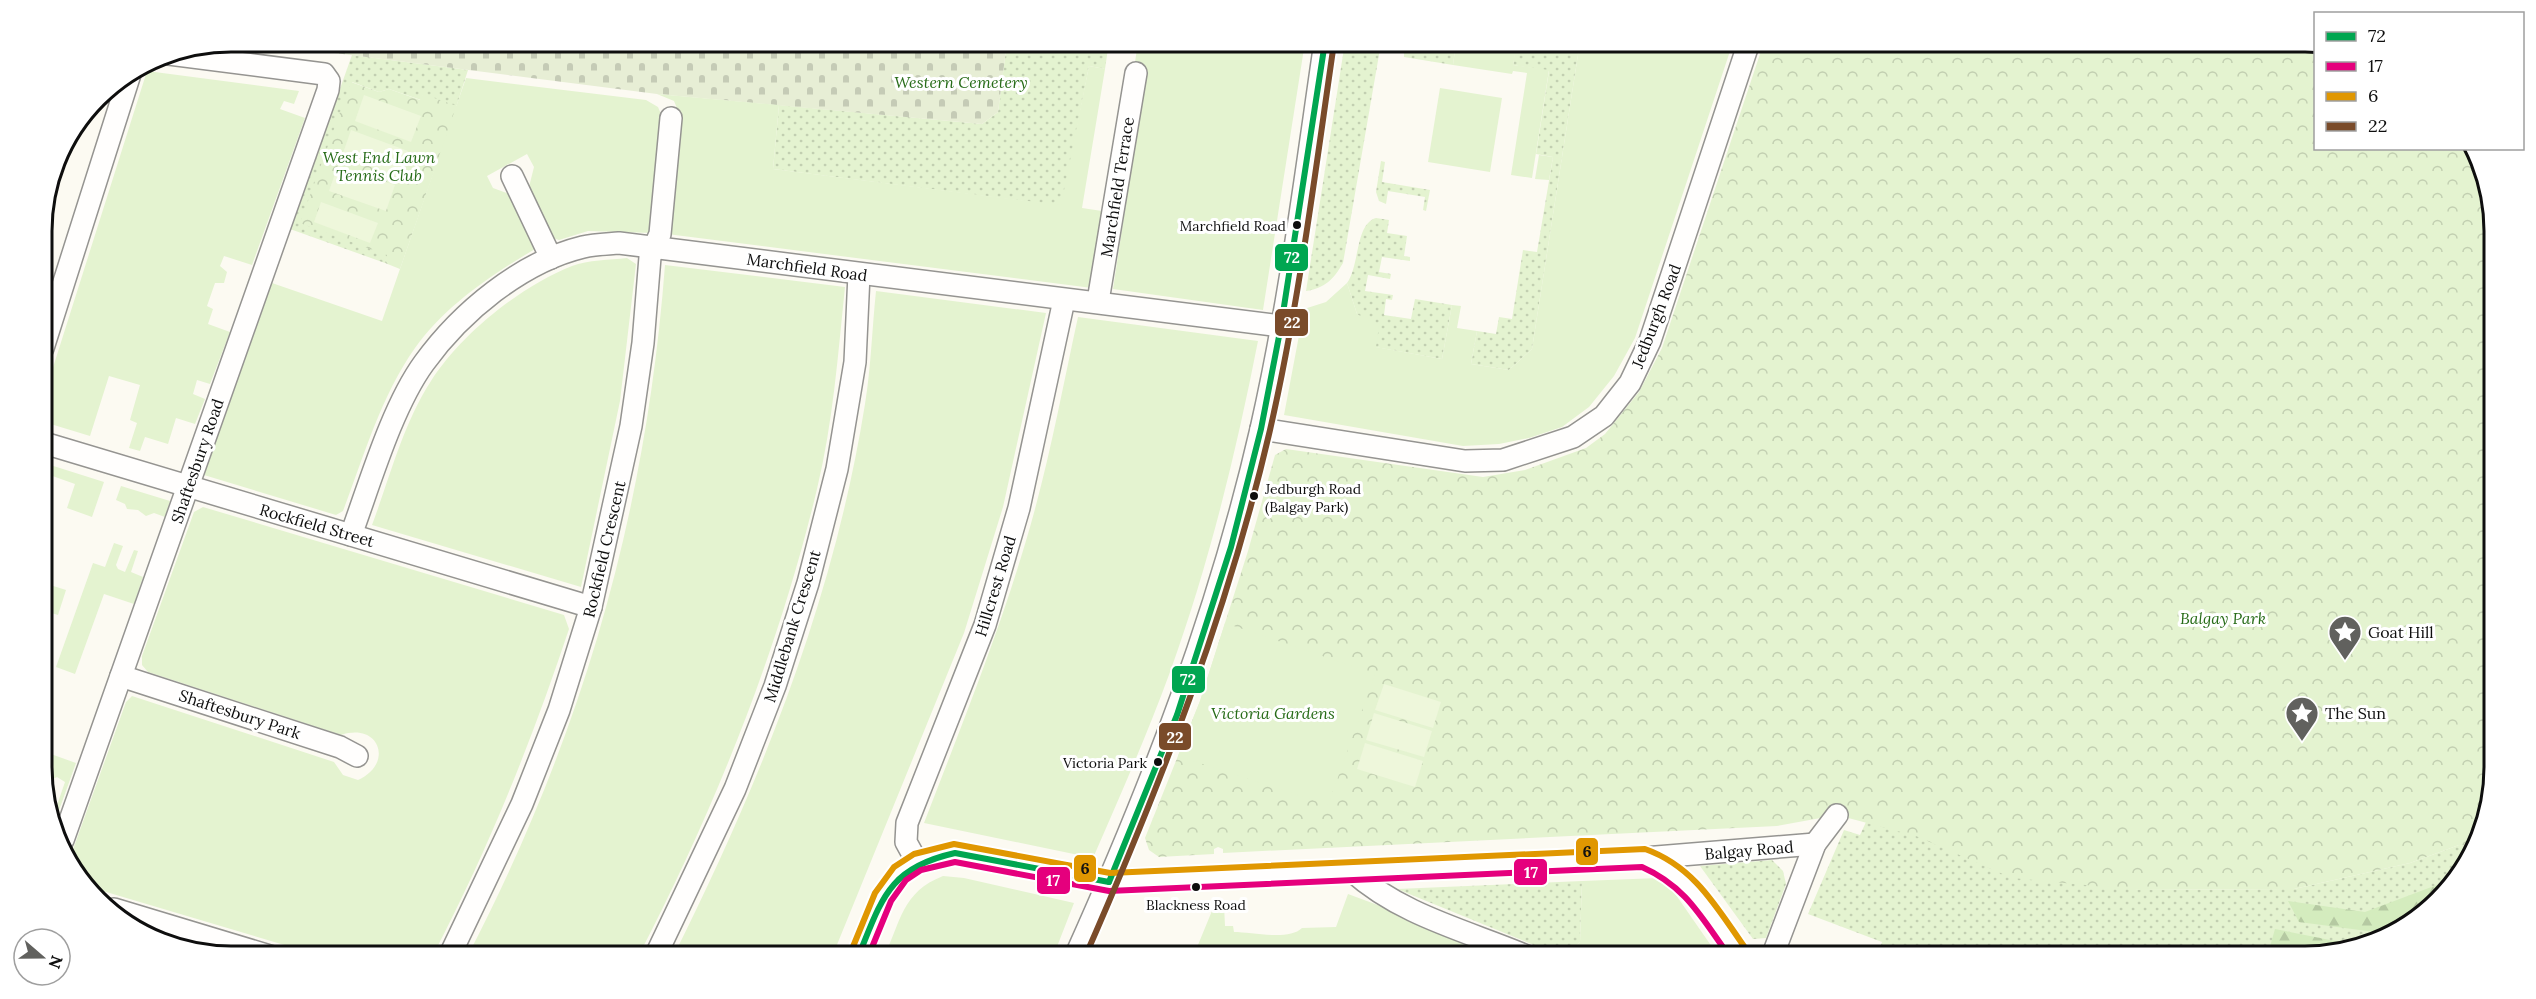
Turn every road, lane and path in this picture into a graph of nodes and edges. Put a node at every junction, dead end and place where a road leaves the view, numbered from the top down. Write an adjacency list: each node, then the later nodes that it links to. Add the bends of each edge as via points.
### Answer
1 (1323, 52): 14 (street)
2 (1746, 52): 15 (street, Jedburgh Road, via 1650,341 1630,383 1604,416 1573,437 1503,460 1465,461)
3 (192, 57): 17 (street, Shaftesbury Road, via 324,74 329,81)
4 (1136, 73): 12 (street, Marchfield Terrace)
5 (126, 88): 13 (street)
6 (671, 118): 8 (street, Rockfield Crescent, via 660,234)
7 (512, 176): 9 (street)
8 (654, 248): 9 (street, Marchfield Road, via 620,243 584,246); 10 (street, Marchfield Road); 19 (street, Rockfield Crescent, via 631,426)
9 (551, 258): 18 (street, Marchfield Road, via 510,281 468,314 423,363 394,418)
10 (859, 274): 11 (street, Marchfield Road); 32 (street, Middlebank Crescent, via 855,362 837,469 808,583 775,686 735,789)
11 (1064, 300): 12 (street, Marchfield Road); 26 (street, Hillcrest Road, via 1018,508 988,614 908,823 906,842)
12 (1098, 301): 14 (street, Marchfield Road)
13 (53, 317)
14 (1281, 326): 15 (street)
15 (1261, 429): 28 (street, via 1231,547 1194,666)
16 (53, 446): 17 (street, Rockfield Street)
17 (188, 487): 18 (street, Rockfield Street); 20 (street, Shaftesbury Road)
18 (351, 535): 19 (street, Rockfield Street)
19 (591, 607): 31 (street, Rockfield Crescent, via 559,710 522,804)
20 (121, 676): 21 (street, Shaftesbury Park, via 340,747); 23 (street, Shaftesbury Road)
21 (357, 756)
22 (1837, 814): 24 (street)
23 (65, 833)
24 (1815, 844): 25 (street, Balgay Road); 37 (street)
25 (1644, 858): 27 (street, Balgay Road); 36 (street, via 1671,870 1689,886)
26 (917, 862): 28 (street, Balgay Road, via 955,853); 33 (street, via 900,873 883,897)
27 (1352, 871): 28 (street, Balgay Road); 35 (street, via 1400,907)
28 (1108, 882): 34 (street)
29 (138, 920): 30 (street)
30 (182, 939)
31 (454, 946)
32 (660, 946)
33 (863, 946)
34 (1080, 946)
35 (1487, 946)
36 (1734, 946)
37 (1776, 946)

